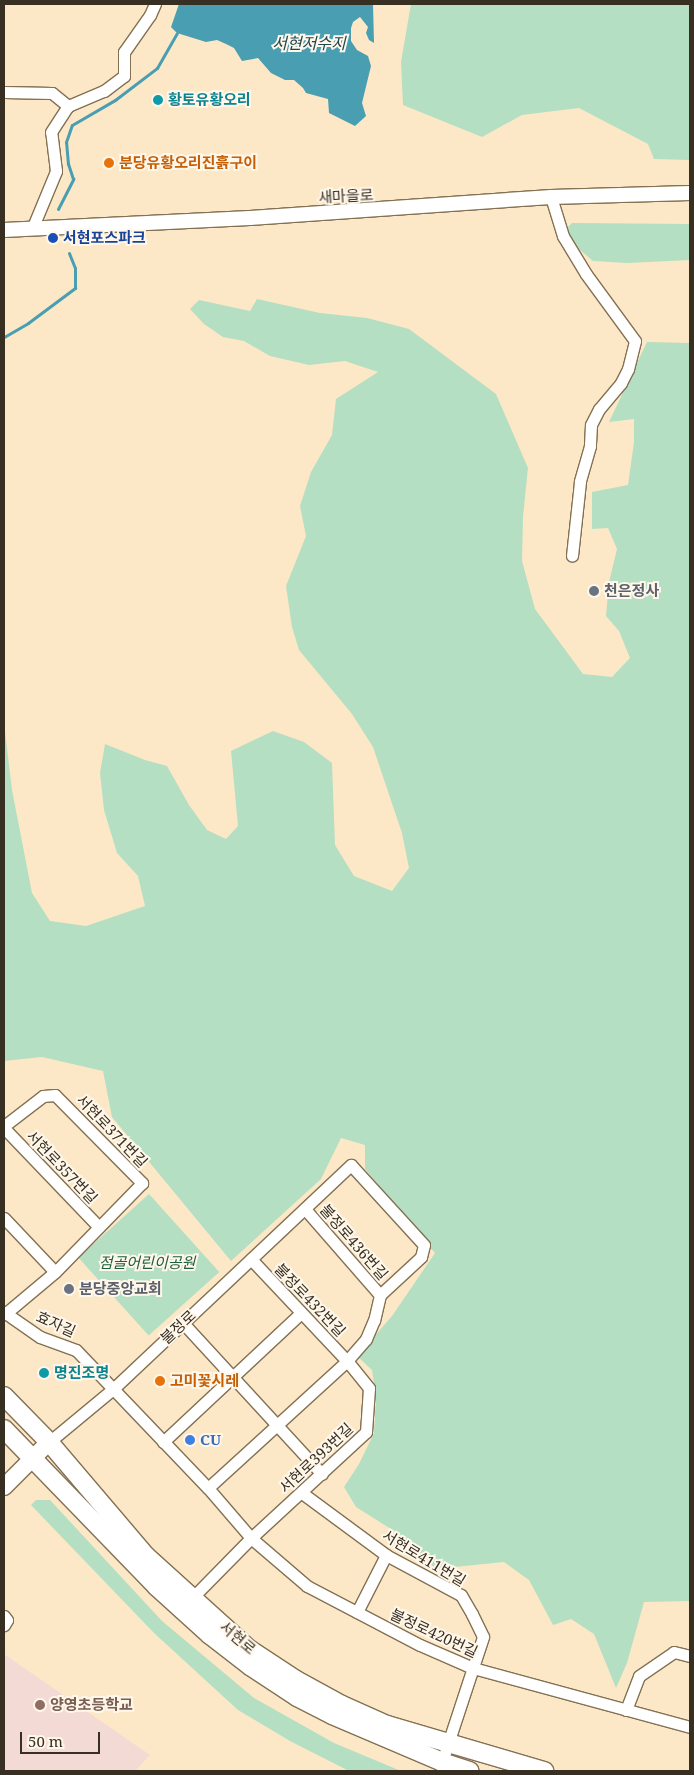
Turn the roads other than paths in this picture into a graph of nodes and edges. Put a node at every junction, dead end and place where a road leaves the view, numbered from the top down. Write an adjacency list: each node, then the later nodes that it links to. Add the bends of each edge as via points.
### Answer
1 (155, 4): 3 (street, via 124,52 124,76 104,90)
2 (4, 92): 3 (street, via 52,92)
3 (68, 106): 6 (street, via 51,132 56,171)
4 (690, 193): 5 (street, 새마을로)
5 (551, 197): 6 (street, 새마을로); 8 (street, via 568,243 586,274 635,341 621,383 599,409 591,425 590,446 580,482)
6 (32, 229): 7 (street, 새마을로)
7 (4, 230)
8 (572, 556)
9 (4, 1127): 12 (street, 서현로357번길); 12 (street, 서현로371번길, via 43,1096 55,1095 142,1183)
10 (305, 1210): 13 (street, 불정로); 15 (street, 불정로436번길); 15 (street, 불정로, via 351,1165 424,1245 421,1257)
11 (4, 1218): 14 (street)
12 (98, 1227): 14 (street, 서현로371번길)
13 (251, 1259): 17 (street, 불정로432번길); 18 (street, 불정로)
14 (55, 1272): 16 (street, 서현로371번길)
15 (380, 1295): 19 (street, via 366,1338)
16 (4, 1313): 21 (street, 효자길, via 40,1337 76,1350)
17 (301, 1313): 19 (street, 불정로432번길); 20 (street)
18 (183, 1323): 20 (street); 21 (street, 불정로)
19 (347, 1361): 23 (street); 28 (street, 서현로393번길, via 369,1388 366,1432)
20 (233, 1378): 23 (street); 26 (street)
21 (114, 1389): 25 (street, 불정로); 26 (street, 불정로420번길)
22 (4, 1396): 25 (main road, 서현로)
23 (276, 1424): 28 (street); 30 (street)
24 (4, 1429): 27 (main road, 서현로)
25 (49, 1442): 27 (main road, 불정로); 34 (main road, 서현로, via 146,1556)
26 (163, 1442): 30 (street, 불정로420번길)
27 (32, 1460): 29 (main road, 불정로); 43 (main road, 서현로, via 156,1586 250,1666 297,1697)
28 (322, 1474): 31 (street, 서현로393번길)
29 (4, 1488)
30 (208, 1488): 32 (street, 불정로420번길)
31 (302, 1493): 32 (street, 서현로393번길); 33 (street, 서현로411번길)
32 (251, 1538): 34 (street, 서현로393번길); 35 (street, 불정로420번길, via 307,1586)
33 (386, 1555): 35 (street); 39 (street, 서현로411번길, via 461,1594 483,1636)
34 (192, 1598): 42 (main road, 서현로, via 249,1649 296,1680 387,1725)
35 (357, 1612): 39 (street, 불정로420번길)
36 (4, 1616): 37 (street, via 7,1620)
37 (4, 1625)
38 (690, 1656): 40 (street, via 674,1652 639,1676)
39 (472, 1668): 40 (street, 불정로420번길); 42 (street, 서현로411번길)
40 (626, 1710): 41 (street, 불정로420번길)
41 (690, 1727)
42 (448, 1744): 43 (street, 서현로411번길); 45 (main road, 서현로)
43 (440, 1767): 44 (main road, 서현로)
44 (470, 1771)
45 (544, 1771)

